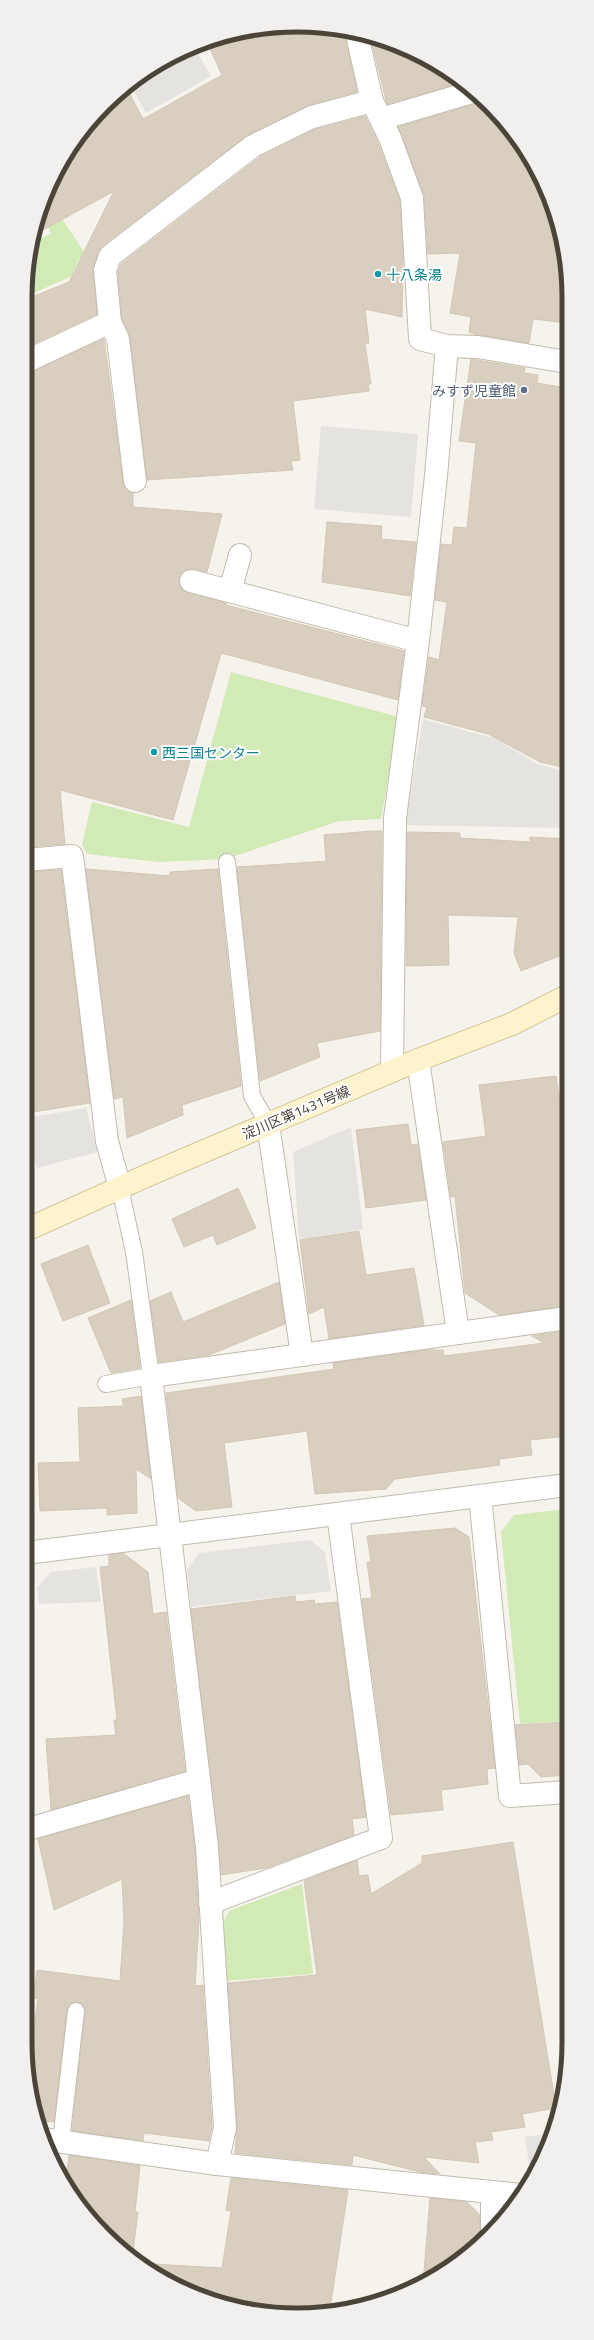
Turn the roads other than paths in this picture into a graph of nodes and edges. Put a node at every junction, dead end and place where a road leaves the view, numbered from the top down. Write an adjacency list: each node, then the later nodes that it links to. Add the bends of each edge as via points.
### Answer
1 (358, 39): 3 (street)
2 (466, 93): 3 (street)
3 (376, 110): 4 (street, via 312,117 253,146 110,256 105,270); 5 (street, via 390,138 412,198 420,339)
4 (110, 322): 6 (street); 8 (street, via 118,339)
5 (447, 346): 7 (street, via 478,347); 12 (street)
6 (32, 359)
7 (562, 361)
8 (135, 481)
9 (240, 554): 11 (street)
10 (191, 581): 11 (street)
11 (230, 591): 12 (street)
12 (418, 641): 17 (street, via 394,818)
13 (32, 860): 19 (street, via 72,856 107,1141)
14 (227, 862): 18 (lane, via 252,1096)
15 (562, 999): 16 (street, 淀川区第1431号線, via 512,1024)
16 (418, 1060): 17 (street, 淀川区第1431号線); 22 (street)
17 (392, 1071): 18 (street, 淀川区第1431号線)
18 (268, 1124): 19 (street, 淀川区第1431号線); 23 (street)
19 (120, 1188): 20 (street, 淀川区第1431号線); 24 (lane, via 134,1252)
20 (32, 1227)
21 (562, 1319): 22 (street)
22 (458, 1333): 23 (street)
23 (302, 1356): 24 (street)
24 (150, 1376): 25 (lane); 29 (street)
25 (106, 1384)
26 (562, 1486): 27 (street)
27 (480, 1496): 28 (street); 32 (street, via 510,1796)
28 (338, 1514): 29 (street); 34 (street, via 381,1838)
29 (170, 1535): 30 (street); 31 (street)
30 (32, 1552)
31 (199, 1780): 33 (street); 34 (street, via 207,1846)
32 (562, 1792)
33 (32, 1828)
34 (210, 1903): 37 (street, via 225,2128)
35 (76, 2011): 36 (lane)
36 (52, 2140): 37 (street)
37 (217, 2164): 38 (street)
38 (492, 2193): 39 (street); 40 (street)
39 (514, 2195)
40 (492, 2222)

